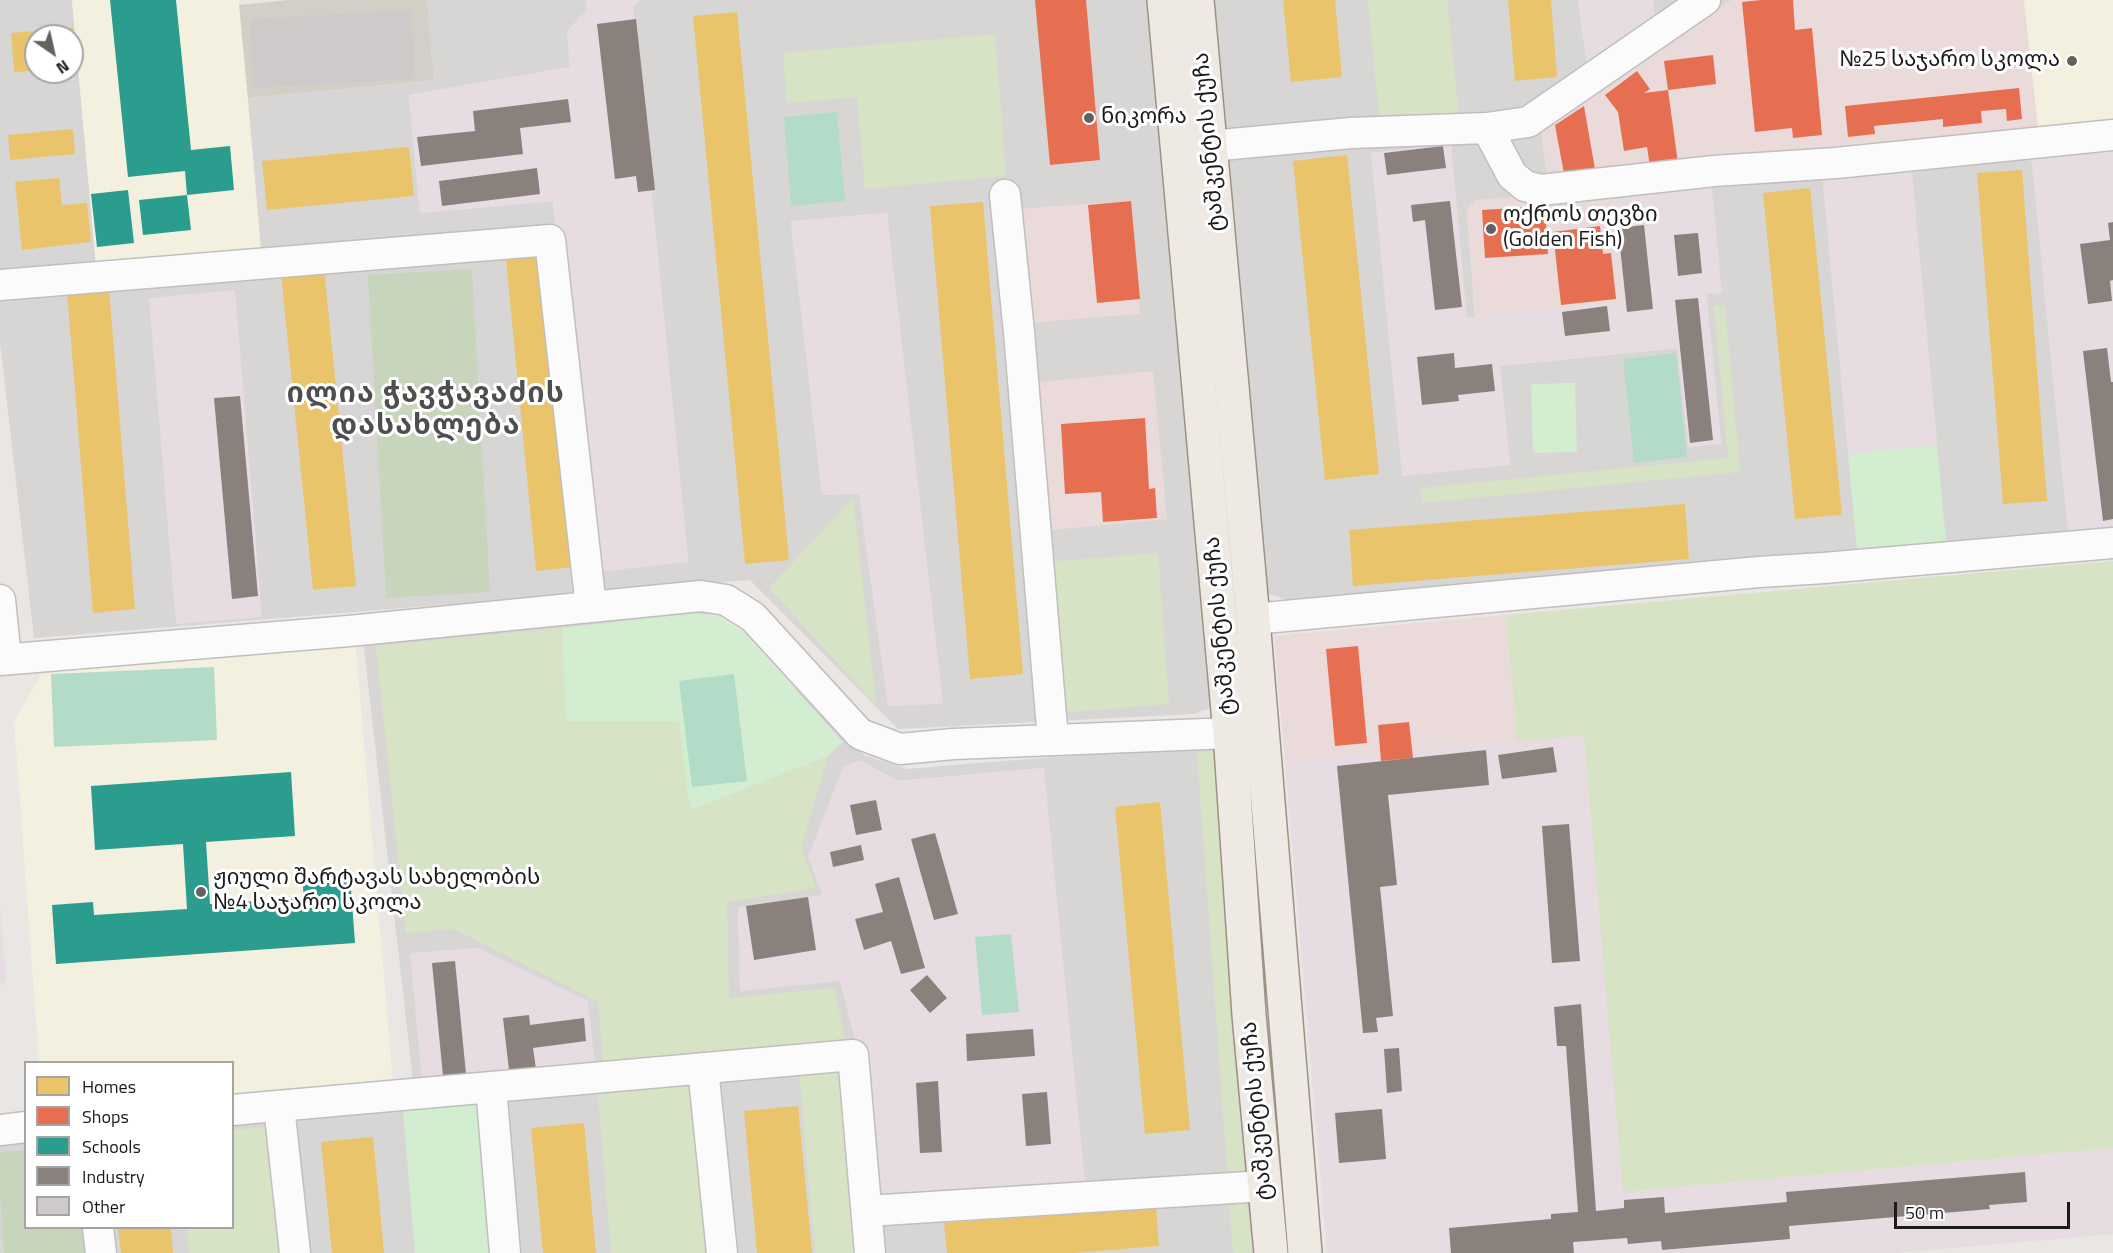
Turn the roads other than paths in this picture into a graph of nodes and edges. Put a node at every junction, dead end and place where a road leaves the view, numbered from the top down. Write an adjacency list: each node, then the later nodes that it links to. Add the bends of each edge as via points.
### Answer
1 (1164, 0): 6 (main road, ტაშკენტის ქუჩა)
2 (1197, 0): 7 (main road, ტაშკენტის ქუჩა)
3 (1705, 0): 4 (street, via 1528,122)
4 (1487, 128): 5 (street, via 1512,175 1525,186 1541,190); 7 (street, via 1351,133)
5 (2113, 135)
6 (1177, 145): 7 (street); 15 (main road, ტაშკენტის ქუჩა)
7 (1210, 146): 13 (main road, ტაშკენტის ქუჩა)
8 (1005, 195): 16 (street)
9 (0, 285): 12 (street, via 550,240)
10 (2113, 543): 13 (street)
11 (0, 600): 14 (street)
12 (591, 607): 14 (street); 16 (street, via 701,596 726,600 753,617 860,735 900,749)
13 (1253, 619): 32 (main road, ტაშკენტის ქუჩა)
14 (3, 660)
15 (1230, 733): 16 (street); 23 (main road, ტაშკენტის ქუჩა)
16 (1053, 740)
17 (703, 1068): 18 (street); 24 (street, via 853,1054); 29 (street)
18 (491, 1087): 19 (street); 28 (street)
19 (279, 1106): 20 (street); 27 (street)
20 (234, 1110)
21 (24, 1127): 22 (street)
22 (0, 1130)
23 (1264, 1186): 24 (street); 31 (main road, ტაშკენტის ქუჩა)
24 (867, 1211): 30 (street)
25 (98, 1229): 26 (street)
26 (101, 1253)
27 (295, 1253)
28 (505, 1253)
29 (722, 1253)
30 (870, 1253)
31 (1271, 1253)
32 (1305, 1253)

